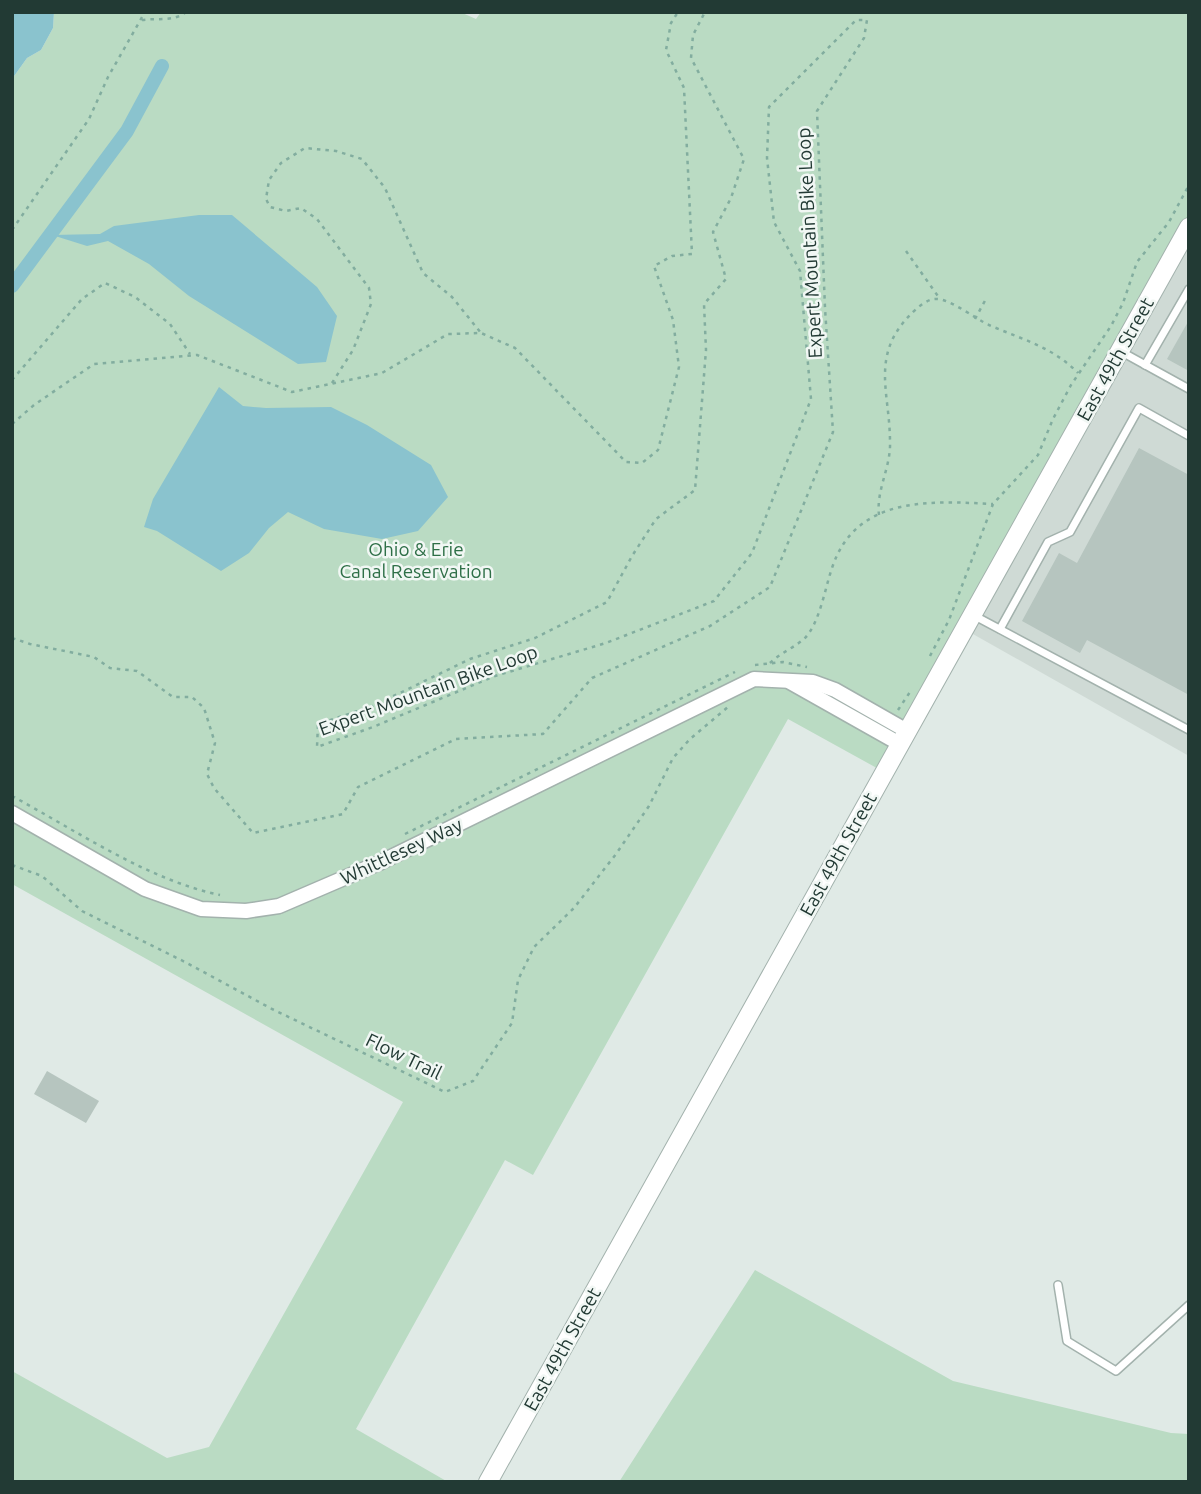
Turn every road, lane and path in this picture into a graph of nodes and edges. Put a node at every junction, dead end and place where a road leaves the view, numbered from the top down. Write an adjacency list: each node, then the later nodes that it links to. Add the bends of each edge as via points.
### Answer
1 (145, 12): 5 (path)
2 (186, 12): 5 (path, via 180,17)
3 (678, 12): 14 (path, via 666,50 684,88 692,254 672,256 654,266 674,320 679,367 658,450 642,463 626,462 515,348)
4 (705, 12): 28 (path, Expert Mountain Bike Loop, via 693,35 691,58 744,159 713,232 726,279 704,304 706,350 695,490 656,519 607,602 535,638 470,659 373,706 318,724 317,747 495,676 606,643 714,601 751,553 811,399 800,271 774,222 767,158 769,107 856,20 867,20 864,38 817,111 834,432 770,587 710,626 592,678 542,734 456,739 358,787 342,814 253,833 214,789 207,774 215,743 204,708 192,697 173,697 137,671 110,668 94,657)
5 (141, 20): 8 (path, via 89,119)
6 (1189, 185): 18 (path, via 1169,222 1136,262 1117,315)
7 (1189, 227): 15 (street, East 49th Street)
8 (12, 230)
9 (906, 251): 12 (path)
10 (1189, 289): 17 (lane)
11 (987, 298): 13 (path)
12 (940, 299): 13 (path); 25 (path, via 930,300 901,324 885,359 891,437 890,459 877,500)
13 (975, 319): 18 (path, via 1050,350)
14 (481, 333): 20 (path, via 448,334 383,373); 20 (path, via 452,297 423,273 385,188 362,159 336,150 305,148 281,163 269,180 266,199 270,207 301,208 317,219 369,288 371,304 353,350)
15 (1120, 351): 17 (lane); 26 (street, East 49th Street)
16 (191, 355): 19 (path, via 170,324 135,297 104,283 82,299); 20 (path, via 292,392); 22 (path, via 94,364)
17 (1145, 365): 21 (lane)
18 (1079, 373): 24 (path, via 1038,455)
19 (12, 380)
20 (332, 384)
21 (1189, 389)
22 (12, 424)
23 (1189, 436): 27 (lane, via 1139,408 1070,532 1048,542)
24 (993, 504): 25 (path, via 908,504); 30 (path, via 958,598)
25 (879, 514): 29 (path, via 842,545 806,637)
26 (972, 614): 27 (lane); 38 (street, East 49th Street)
27 (1000, 629): 37 (lane)
28 (12, 638)
29 (770, 663): 31 (path); 32 (path)
30 (925, 666)
31 (748, 668)
32 (813, 669)
33 (737, 671): 41 (path)
34 (914, 687): 36 (path)
35 (734, 688): 38 (street, Whittlesey Way, via 754,679 813,681 835,690); 40 (street, Whittlesey Way, via 379,863 279,906 246,911 201,909 145,889); 42 (path, Flow Trail, via 730,706 673,758 649,806 616,854 574,908 534,947 518,980 512,1023 473,1081 445,1091 82,911 42,876)
36 (896, 713)
37 (1189, 730)
38 (904, 737): 46 (street, East 49th Street)
39 (12, 796): 43 (path, via 153,873)
40 (12, 813)
41 (396, 838)
42 (12, 865)
43 (220, 895)
44 (1058, 1285): 45 (lane, via 1068,1341 1116,1371)
45 (1189, 1305)
46 (488, 1482)

